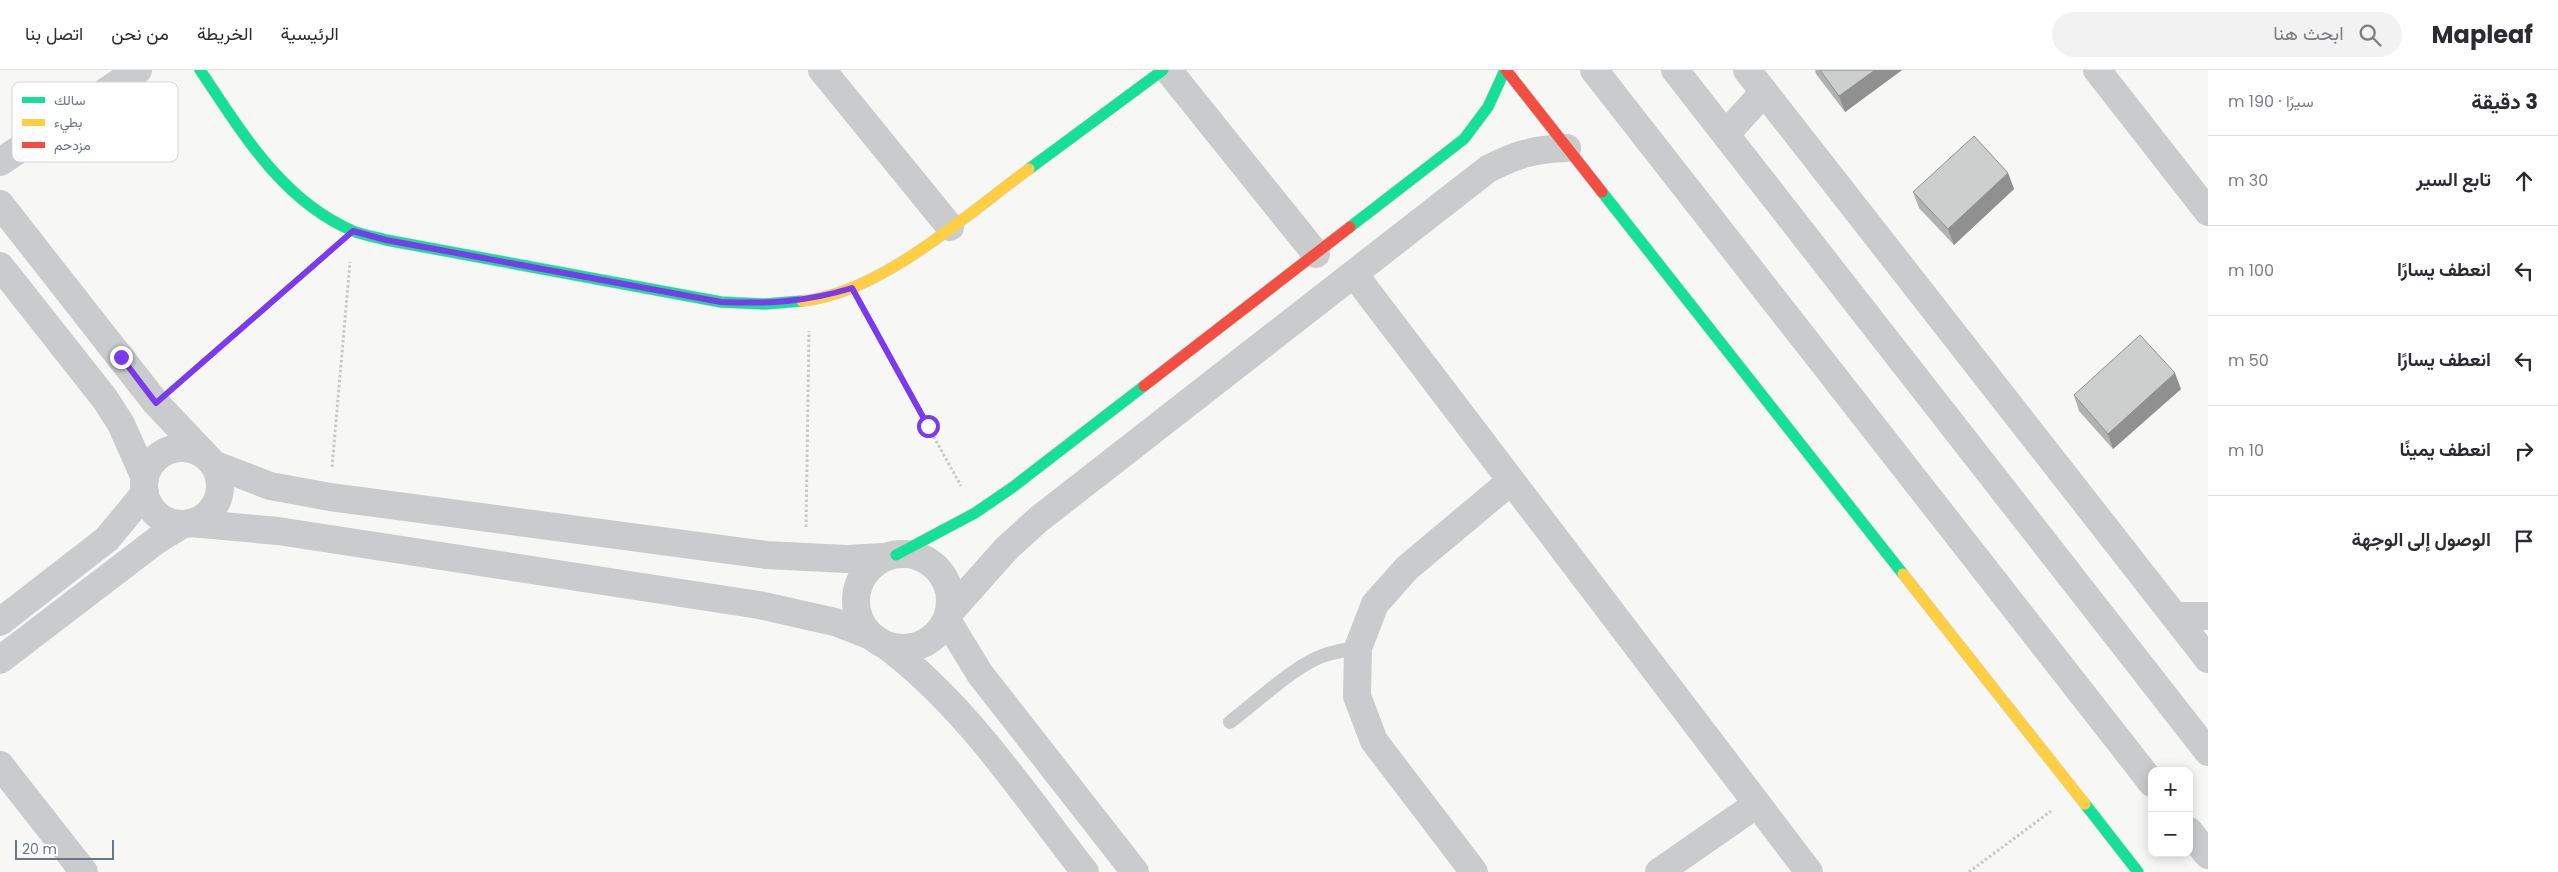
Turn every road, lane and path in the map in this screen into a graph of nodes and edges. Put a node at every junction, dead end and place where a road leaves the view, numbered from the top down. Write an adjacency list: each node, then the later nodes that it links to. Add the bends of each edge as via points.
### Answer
1 (138, 70): 11 (street)
2 (200, 70): 20 (street, via 276,176 321,215)
3 (822, 70): 19 (street)
4 (1163, 70): 19 (street)
5 (1168, 70): 21 (street)
6 (1505, 70): 14 (street); 21 (street, via 1482,119 1464,139)
7 (1594, 70): 46 (street)
8 (1675, 70): 13 (street)
9 (1747, 70): 12 (street)
10 (2097, 70): 18 (street)
11 (120, 82)
12 (1764, 92): 13 (street); 36 (street)
13 (1726, 134): 44 (street)
14 (1567, 148): 23 (street, via 1540,149 1513,156 1488,169); 47 (street)
15 (12, 154): 16 (street)
16 (0, 162)
17 (0, 204): 26 (street)
18 (2208, 212)
19 (950, 227): 24 (street, via 892,270)
20 (353, 231): 25 (street, via 386,240 721,302 766,304); 26 (path); 30 (path)
21 (1316, 254): 31 (street, via 1013,488)
22 (0, 266): 29 (street, via 110,408 135,450)
23 (1354, 274): 28 (street); 35 (street, via 1039,519 977,579)
24 (852, 288): 25 (street); 31 (path)
25 (809, 300): 34 (path)
26 (156, 403): 27 (street)
27 (211, 461): 29 (street, via 188,448 166,452 156,458); 30 (street, via 270,486); 32 (street, via 220,481 218,500 207,515)
28 (1512, 481): 40 (street, via 1407,568 1376,604); 48 (street)
29 (145, 486): 32 (street, via 148,503 159,515 172,522); 38 (street, via 107,539)
30 (330, 497): 34 (street)
31 (976, 513): 33 (street)
32 (186, 523): 39 (street, via 278,531 759,606 835,622); 42 (street)
33 (891, 556): 34 (street); 35 (street, via 914,555 931,563 944,576 950,594); 39 (street, via 872,566 856,593 861,624)
34 (806, 558)
35 (948, 616): 39 (street, via 939,633 920,645 898,648); 53 (street, via 984,680)
36 (2174, 616): 37 (street); 41 (street)
37 (2208, 616)
38 (0, 622)
39 (877, 640): 52 (street, via 915,667 943,694)
40 (1358, 648): 43 (lane, via 1317,658); 54 (street, via 1358,696 1374,741)
41 (2208, 659)
42 (0, 660)
43 (1230, 722)
44 (2208, 752)
45 (0, 766): 51 (street)
46 (2148, 778)
47 (2076, 792): 57 (path); 58 (street)
48 (1757, 804): 55 (street); 56 (street)
49 (2193, 836): 50 (street)
50 (2208, 855)
51 (84, 872)
52 (1085, 872)
53 (1135, 872)
54 (1474, 872)
55 (1659, 872)
56 (1809, 872)
57 (1969, 872)
58 (2138, 872)

